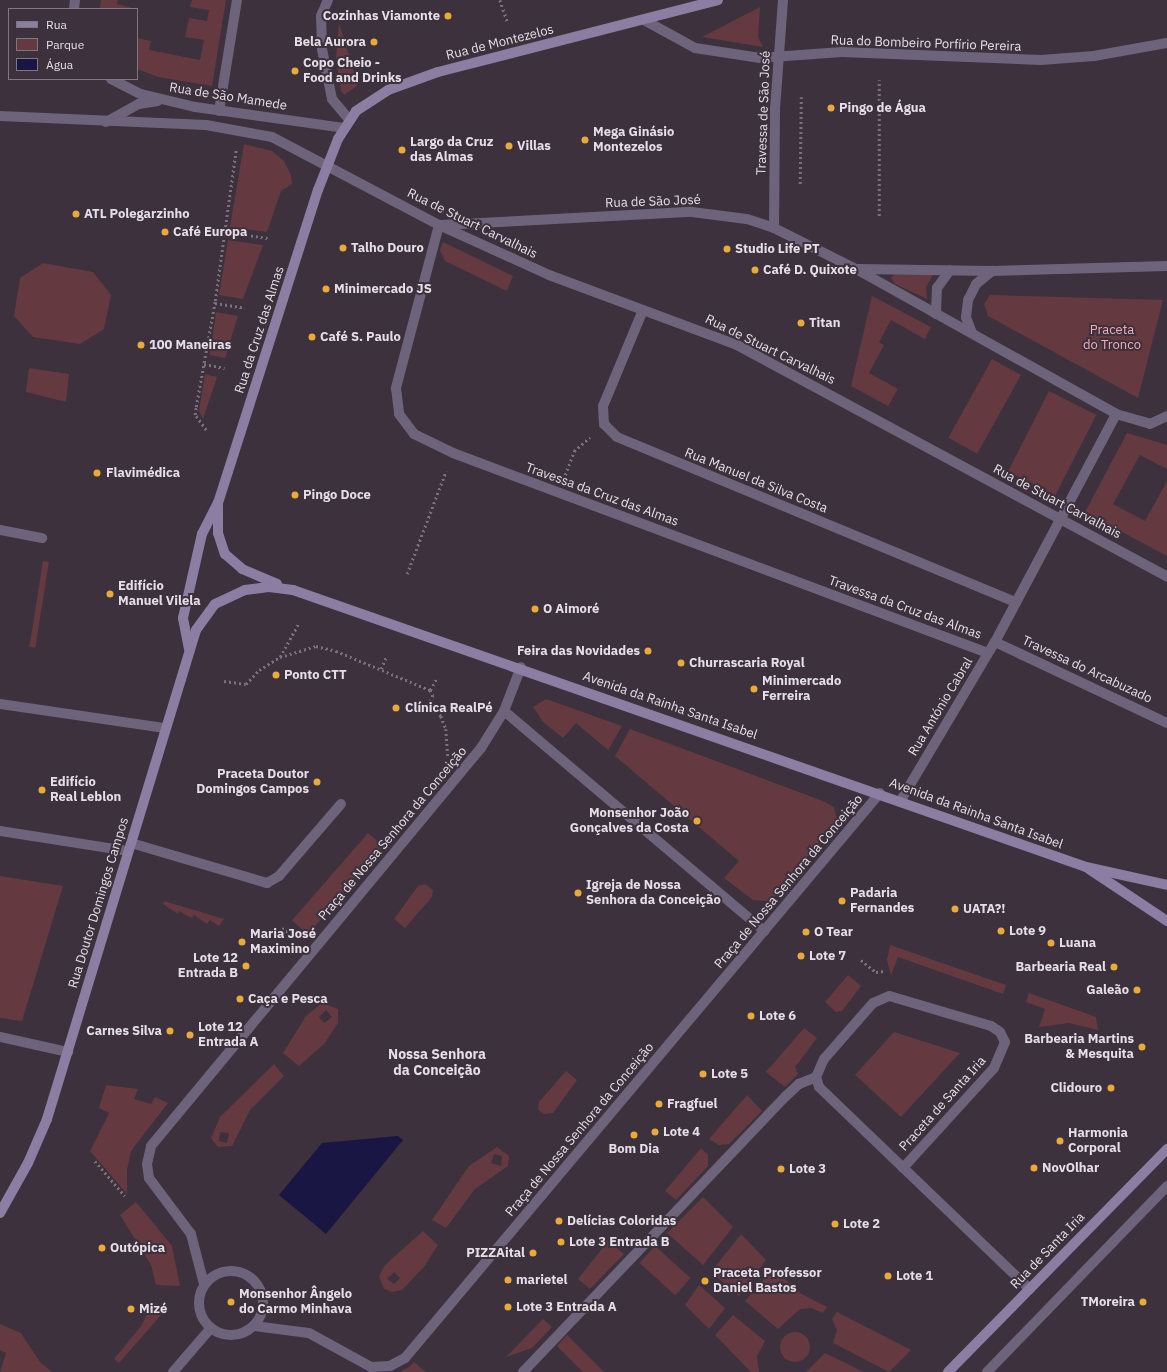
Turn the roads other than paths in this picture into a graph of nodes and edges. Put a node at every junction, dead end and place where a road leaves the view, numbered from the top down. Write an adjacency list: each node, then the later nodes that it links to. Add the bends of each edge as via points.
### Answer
1 (237, 0): 10 (street)
2 (328, 0): 13 (street, via 321,16 322,49 332,99)
3 (718, 0): 5 (main road, Rua de Montezelos)
4 (783, 0): 7 (street, Travessa de São José)
5 (644, 20): 7 (street, Rua do Bombeiro Porfírio Pereira, via 695,48 737,56); 13 (main road, Rua de Montezelos, via 419,79 375,96)
6 (1167, 43): 7 (street, Rua do Bombeiro Porfírio Pereira, via 1094,56 1041,60 842,52)
7 (778, 57): 16 (street, Travessa de São José)
8 (113, 80): 9 (street, Rua de São Mamede, via 129,90)
9 (166, 101): 10 (street, Rua de São Mamede); 12 (street, via 139,104)
10 (219, 111): 13 (street, Rua de São Mamede)
11 (0, 116): 12 (street, Rua de Stuart Carvalhais)
12 (106, 122): 14 (street, Rua de Stuart Carvalhais, via 250,130 272,137)
13 (347, 124): 14 (main road, Rua de Montezelos)
14 (327, 166): 15 (street, Rua de Stuart Carvalhais); 26 (main road, Rua da Cruz das Almas)
15 (439, 225): 16 (street, Rua de São José, via 692,212 722,214); 21 (street, Rua de Stuart Carvalhais, via 579,288); 35 (street, Travessa da Cruz das Almas, via 398,374 398,414 414,434 426,441 558,492)
16 (774, 228): 18 (street, Rua de São José)
17 (1167, 266): 20 (street)
18 (856, 269): 19 (street); 22 (street)
19 (950, 270): 20 (street); 22 (street, via 937,288)
20 (992, 271): 23 (street, via 976,284 968,300 966,317)
21 (643, 310): 27 (street, Rua de Stuart Carvalhais, via 737,345); 32 (street, Rua Manuel da Silva Costa, via 603,406 604,424 613,434)
22 (936, 314): 23 (street)
23 (972, 334): 24 (street)
24 (1116, 414): 25 (street, via 1150,424); 27 (street)
25 (1167, 416)
26 (218, 503): 31 (main road, via 220,544 232,563); 34 (main road, Rua Doutor Domingos Campos, via 202,534 183,618)
27 (1061, 520): 30 (street, Rua de Stuart Carvalhais); 32 (street, Rua António Cabral)
28 (0, 530): 29 (street)
29 (42, 538)
30 (1167, 576)
31 (292, 590): 34 (main road, Avenida da Rainha Santa Isabel, via 258,587 220,602 202,620); 36 (main road, Avenida da Rainha Santa Isabel)
32 (1016, 602): 33 (street, Rua António Cabral)
33 (995, 642): 35 (street, Rua António Cabral); 39 (street, Travessa do Arcabuzado)
34 (189, 649): 40 (main road, Rua Doutor Domingos Campos)
35 (988, 653): 42 (street, Rua António Cabral)
36 (521, 667): 38 (street, Praça de Nossa Senhora da Conceição); 41 (main road, Avenida da Rainha Santa Isabel)
37 (0, 704): 40 (street)
38 (504, 711): 49 (street); 57 (street, Praça de Nossa Senhora da Conceição, via 481,748 151,1146 147,1164 150,1178 189,1230)
39 (1167, 723)
40 (165, 728): 45 (main road, Rua Doutor Domingos Campos)
41 (880, 793): 42 (main road, Avenida da Rainha Santa Isabel); 49 (street, Praça de Nossa Senhora da Conceição)
42 (901, 800): 46 (main road, Avenida da Rainha Santa Isabel)
43 (341, 804): 45 (street, via 279,876 267,883)
44 (0, 831): 45 (street)
45 (130, 847): 51 (main road, Rua Doutor Domingos Campos)
46 (1086, 867): 47 (main road, Avenida da Rainha Santa Isabel); 48 (main road)
47 (1167, 885)
48 (1167, 921)
49 (764, 931): 59 (street, Praça de Nossa Senhora da Conceição, via 401,1361 390,1366 371,1367 309,1333)
50 (0, 1037): 51 (street)
51 (68, 1052): 56 (main road, Rua Doutor Domingos Campos, via 38,1140)
52 (816, 1077): 54 (street, Praceta de Santa Iria, via 823,1093); 54 (street, Praceta de Santa Iria, via 824,1059 868,1008 889,996 905,998 1000,1032 1005,1042 998,1062); 62 (street, via 798,1084 786,1096 537,1353)
53 (1167, 1149): 58 (main road, Rua de Santa Iria)
54 (903, 1168): 58 (street, Praceta de Santa Iria)
55 (1167, 1186): 64 (street)
56 (0, 1213)
57 (204, 1284): 59 (street, via 226,1270 247,1274 260,1289 263,1299 260,1317); 60 (street, via 199,1310)
58 (1030, 1289): 63 (main road, Rua de Santa Iria)
59 (254, 1326): 60 (street, via 228,1335)
60 (210, 1328): 61 (street)
61 (173, 1372)
62 (523, 1372)
63 (948, 1372)
64 (987, 1372)

